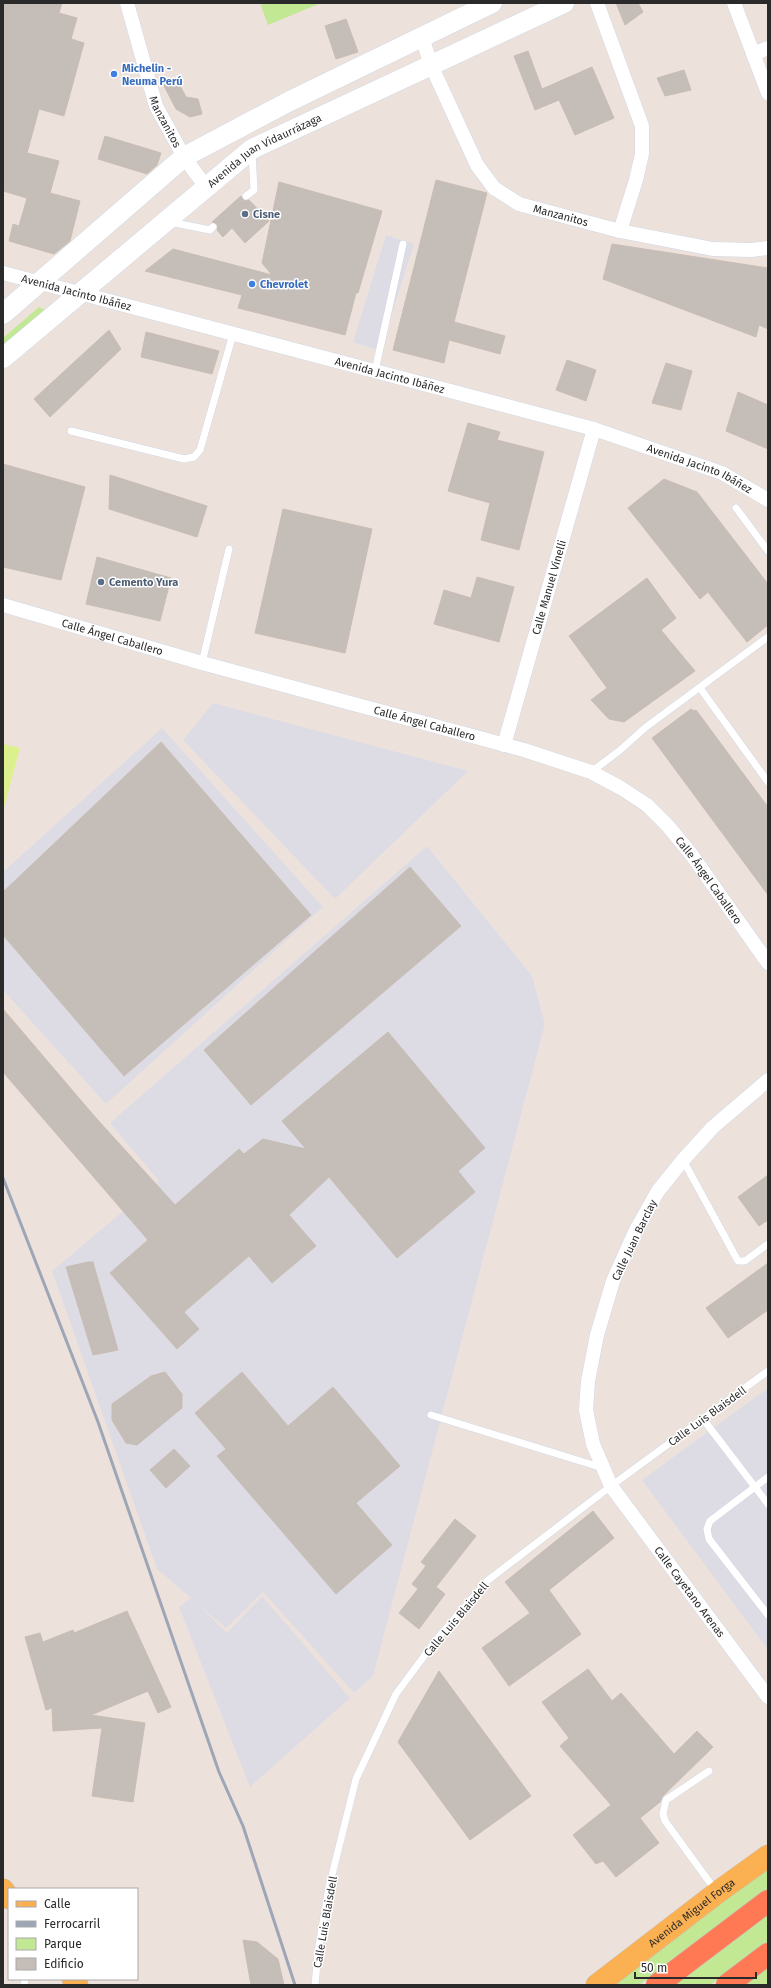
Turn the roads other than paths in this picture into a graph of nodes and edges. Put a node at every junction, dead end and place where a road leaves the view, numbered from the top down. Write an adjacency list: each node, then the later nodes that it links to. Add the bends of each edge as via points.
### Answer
1 (127, 3): 12 (street, Manzanitos, via 156,106)
2 (492, 3): 6 (main road)
3 (564, 3): 9 (main road, Avenida Juan Vidaurrázaga)
4 (597, 3): 17 (street, via 642,126 642,154)
5 (734, 3): 8 (street)
6 (422, 37): 9 (street, Manzanitos); 12 (main road, via 288,102)
7 (768, 48): 8 (street)
8 (753, 54): 10 (street)
9 (431, 65): 11 (main road, Avenida Juan Vidaurrázaga); 17 (street, Manzanitos, via 478,165 494,188 519,204)
10 (768, 93)
11 (252, 148): 13 (main road, Avenida Juan Vidaurrázaga); 14 (lane, via 254,190)
12 (184, 157): 13 (street, Manzanitos); 21 (main road)
13 (206, 187): 15 (main road, Avenida Juan Vidaurrázaga)
14 (246, 196)
15 (164, 221): 16 (lane, via 210,230); 22 (main road, Avenida Juan Vidaurrázaga)
16 (213, 227)
17 (620, 231): 19 (street, Manzanitos, via 713,249)
18 (403, 244): 26 (lane)
19 (768, 248)
20 (3, 273): 21 (street, Avenida Jacinto Ibáñez)
21 (40, 282): 22 (street, Avenida Jacinto Ibáñez); 23 (main road)
22 (80, 293): 24 (street, Avenida Jacinto Ibáñez); 25 (main road, Avenida Juan Vidaurrázaga)
23 (3, 314)
24 (233, 334): 26 (street, Avenida Jacinto Ibáñez); 28 (lane, via 200,450 194,457 184,460)
25 (3, 358)
26 (375, 371): 27 (street, Avenida Jacinto Ibáñez)
27 (594, 429): 29 (street, Avenida Jacinto Ibáñez, via 722,473); 37 (street, Calle Manuel Vinelli)
28 (70, 431)
29 (768, 500)
30 (736, 508): 32 (lane)
31 (229, 549): 35 (lane)
32 (768, 551)
33 (3, 605): 35 (street, Calle Ángel Caballero)
34 (768, 637): 36 (lane)
35 (202, 663): 37 (street, Calle Ángel Caballero)
36 (700, 688): 38 (lane, via 646,727); 39 (lane)
37 (504, 744): 38 (street, Calle Ángel Caballero)
38 (591, 772): 40 (street, Calle Ángel Caballero, via 648,805 668,826)
39 (768, 782)
40 (768, 962)
41 (768, 1080): 42 (street, Calle Juan Barclay, via 713,1128)
42 (683, 1160): 43 (lane, via 738,1261 745,1261); 47 (street, Calle Juan Barclay, via 658,1191 635,1232 613,1281 597,1336 588,1381 586,1410 593,1444)
43 (768, 1244)
44 (768, 1371): 46 (lane, Calle Luis Blaisdell)
45 (431, 1414): 47 (lane)
46 (703, 1419): 49 (lane, Calle Luis Blaisdell); 50 (lane)
47 (603, 1468): 49 (street, Calle Juan Barclay)
48 (768, 1477): 50 (lane)
49 (611, 1486): 53 (street, Calle Cayetano Arenas); 59 (lane, Calle Luis Blaisdell, via 487,1581 436,1640 396,1694 356,1779 330,1887 318,1952)
50 (754, 1486): 51 (lane); 52 (lane, via 710,1521 707,1529 709,1539)
51 (768, 1504)
52 (768, 1615)
53 (768, 1697)
54 (709, 1771): 56 (lane, via 666,1800 663,1814 665,1821)
55 (768, 1856): 56 (main road, Avenida Miguel Forga)
56 (718, 1892): 60 (main road, Avenida Miguel Forga)
57 (768, 1901): 61 (highway)
58 (768, 1954): 62 (highway)
59 (315, 1985)
60 (597, 1985)
61 (657, 1985)
62 (727, 1985)

